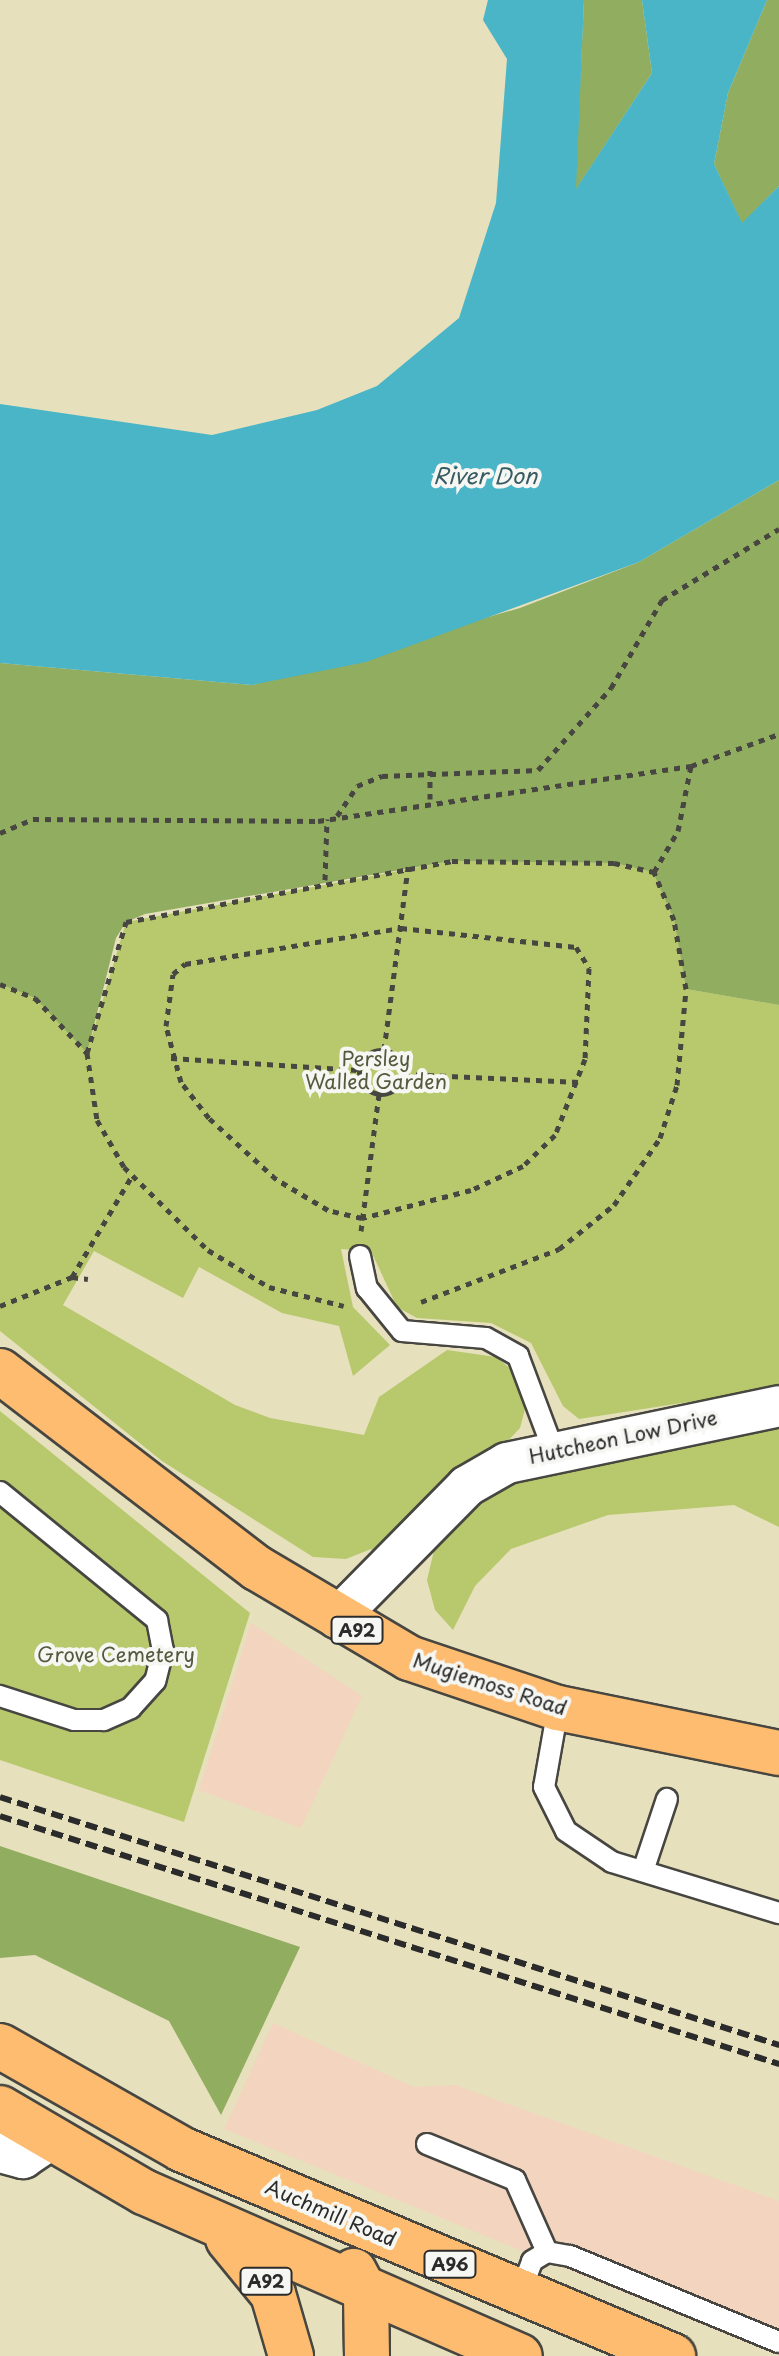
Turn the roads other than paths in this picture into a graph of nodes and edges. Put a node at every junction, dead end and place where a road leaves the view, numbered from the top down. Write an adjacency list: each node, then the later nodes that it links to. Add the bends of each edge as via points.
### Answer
1 (360, 1256): 4 (lane, via 379,1310 424,1338 486,1338 518,1356)
2 (0, 1371): 6 (main road, Mugiemoss Road / A92, via 257,1568)
3 (779, 1406): 4 (street, Hutcheon Low Drive)
4 (553, 1449): 6 (street, Hutcheon Low Drive, via 467,1486)
5 (0, 1492): 7 (lane, via 157,1620 163,1650 155,1681 131,1708 104,1720 74,1720)
6 (337, 1618): 8 (main road, Mugiemoss Road / A92, via 409,1658)
7 (0, 1696)
8 (558, 1708): 9 (main road, Mugiemoss Road / A92); 11 (lane, via 544,1787 566,1831 612,1862)
9 (779, 1753)
10 (667, 1799): 11 (lane)
11 (643, 1871): 12 (lane)
12 (779, 1913)
13 (0, 2046): 18 (main road, Auchmill Road / A96)
14 (0, 2108): 15 (main road)
15 (51, 2139): 17 (street, via 23,2158); 19 (main road)
16 (427, 2144): 20 (lane, via 515,2180)
17 (0, 2152)
18 (229, 2170): 21 (main road, Auchmill Road / A96); 22 (main road, via 320,2233)
19 (211, 2224): 22 (main road); 25 (main road, A92, via 273,2294)
20 (547, 2252): 21 (lane, via 532,2261); 23 (lane)
21 (520, 2293): 28 (main road, Auchmill Road / A96)
22 (366, 2294): 24 (main road); 26 (main road)
23 (779, 2342)
24 (510, 2352): 27 (main road)
25 (291, 2356)
26 (367, 2356)
27 (433, 2356)
28 (673, 2356)

